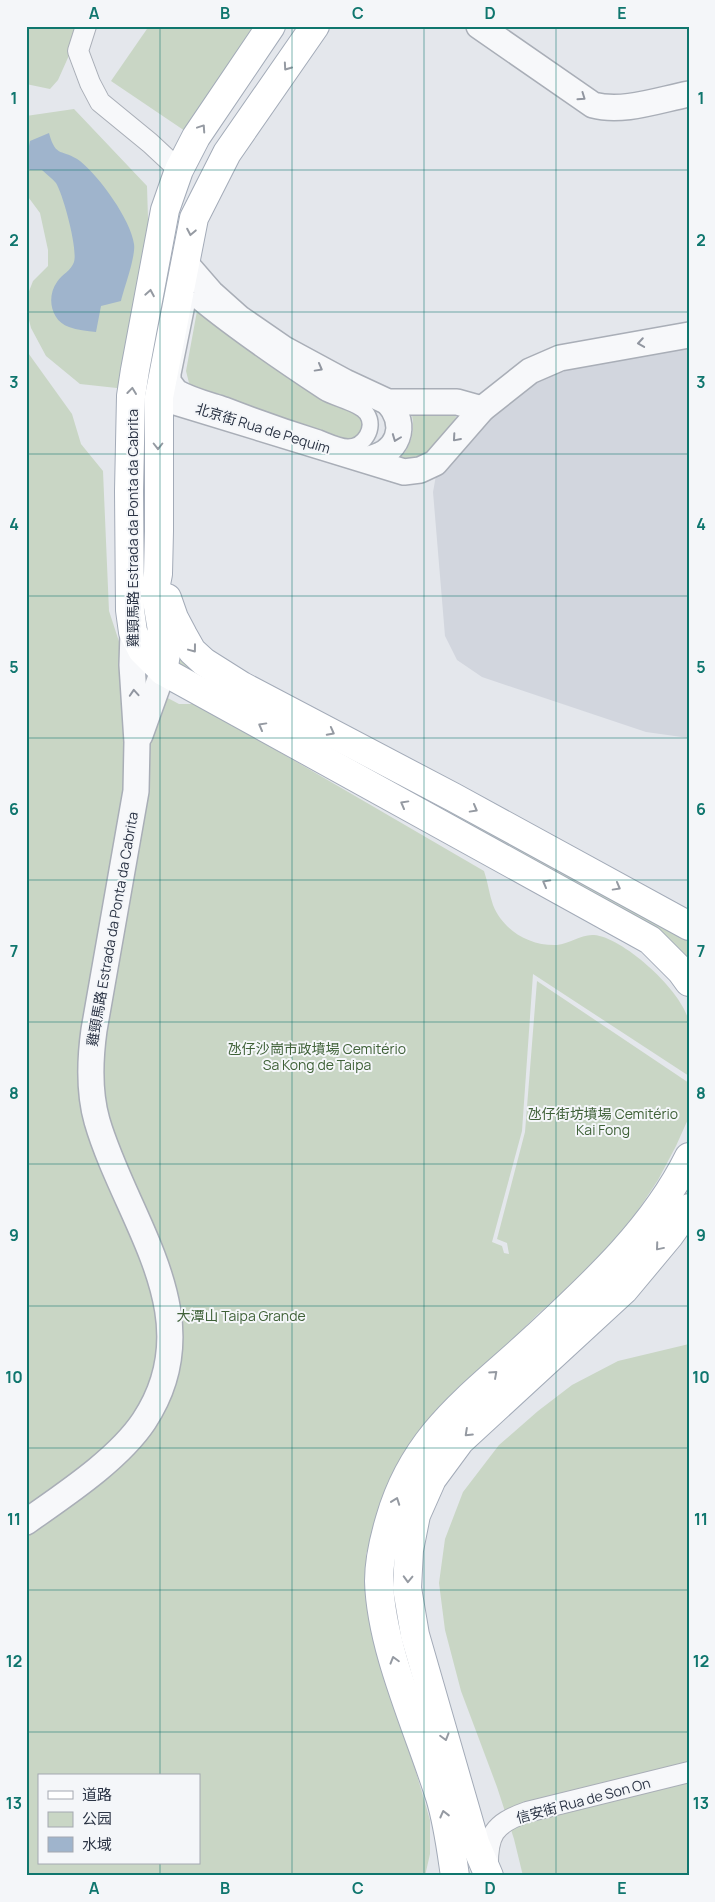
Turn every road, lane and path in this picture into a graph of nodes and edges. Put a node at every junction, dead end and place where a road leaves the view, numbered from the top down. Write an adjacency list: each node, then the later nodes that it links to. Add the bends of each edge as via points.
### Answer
1 (86, 26): 6 (street, via 78,51 100,102)
2 (271, 26): 6 (main road, 雞頸馬路 Estrada da Ponta da Cabrita, one-way to 2, via 196,137)
3 (315, 26): 7 (main road, 雞頸馬路 Estrada da Ponta da Cabrita, one-way to 7, via 227,153 194,218)
4 (486, 28): 5 (street, one-way to 5, via 593,105 622,108)
5 (689, 94)
6 (179, 170): 14 (main road, 雞頸馬路 Estrada da Ponta da Cabrita, one-way to 6, via 130,610 131,396 165,210)
7 (185, 263): 9 (main road, 雞頸馬路 Estrada da Ponta da Cabrita); 10 (street, one-way to 10, via 226,308 276,344)
8 (689, 335): 11 (street, 北京街 Rua de Pequim, one-way to 11, via 560,358 530,371)
9 (158, 397): 12 (street, 北京街 Rua de Pequim); 13 (main road, 雞頸馬路 Estrada da Ponta da Cabrita, one-way to 13)
10 (388, 402): 11 (street, via 457,402); 12 (street, one-way to 12, via 398,419 398,438 386,453 376,458)
11 (482, 410): 12 (street, 北京街 Rua de Pequim, one-way to 12, via 435,463 420,470 404,472)
12 (357, 453): 12 (street, via 179,388 172,374 189,302 197,301 276,361 329,395 363,409 370,419 369,432 359,444)
13 (158, 574): 15 (main road, 雞頸馬路 Estrada da Ponta da Cabrita, via 155,589 166,654); 17 (main road, one-way to 17, via 174,618 192,651 204,662 242,686)
14 (133, 632): 15 (main road, via 142,650); 16 (street, 雞頸馬路 Estrada da Ponta da Cabrita, one-way to 14)
15 (163, 671): 16 (street, 雞頸馬路 Estrada da Ponta da Cabrita); 18 (main road, one-way to 15, via 650,940)
16 (137, 742): 21 (street, 雞頸馬路 Estrada da Ponta da Cabrita, via 136,790 94,1030 91,1073 96,1118 152,1255 166,1299 171,1344 162,1384 144,1421 117,1451)
17 (689, 926)
18 (689, 982)
19 (689, 1157): 23 (main road, one-way to 19, via 442,1806 395,1663 382,1609 381,1555 393,1508 403,1480 444,1422 619,1256 654,1213)
20 (689, 1208): 24 (main road, one-way to 24, via 624,1290 460,1441 432,1479 416,1515 409,1550 408,1588 416,1635)
21 (26, 1522)
22 (689, 1772): 24 (street, 信安街 Rua de Son On, via 527,1812 504,1822 491,1838)
23 (454, 1871)
24 (486, 1875)

